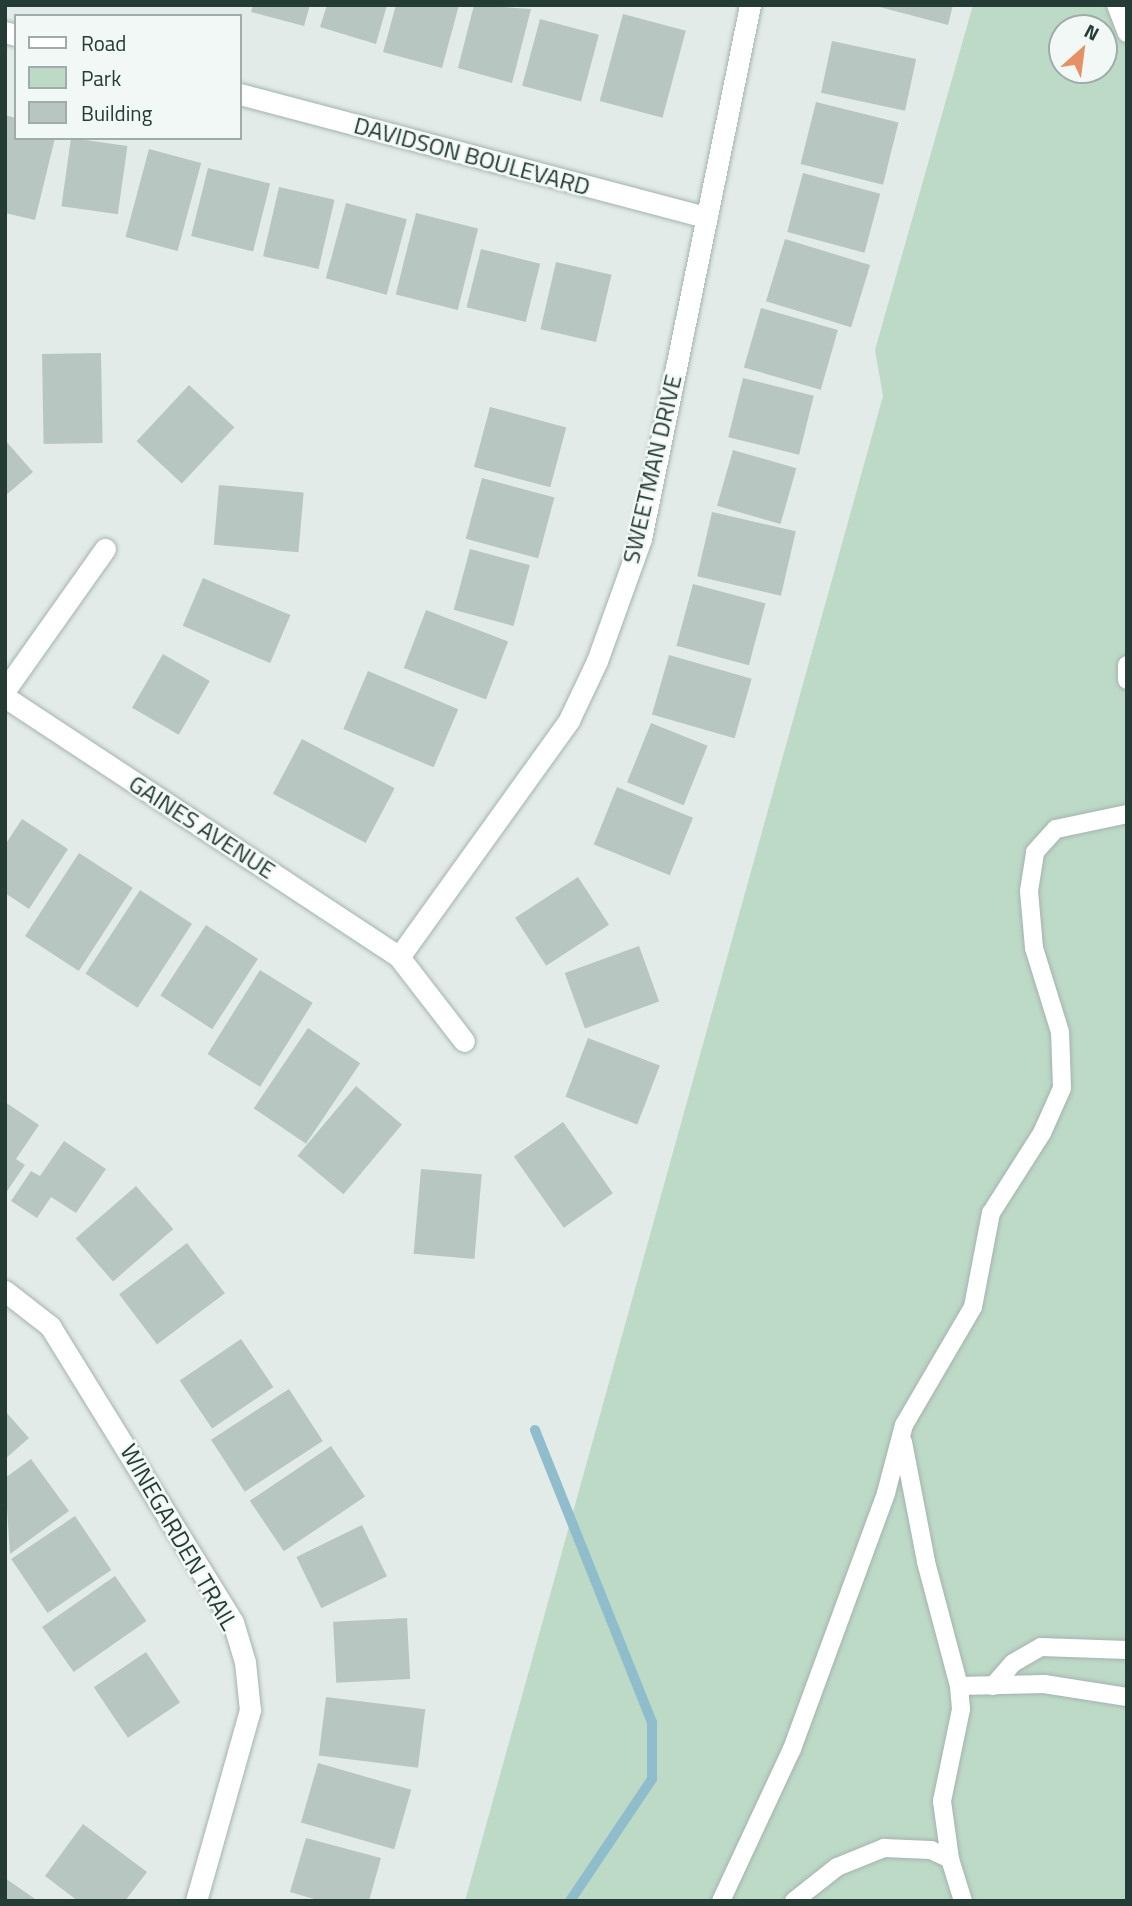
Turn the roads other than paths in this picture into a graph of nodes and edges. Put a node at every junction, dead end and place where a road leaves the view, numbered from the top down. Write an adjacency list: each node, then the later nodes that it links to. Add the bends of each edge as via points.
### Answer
1 (750, 5): 5 (street, SWEETMAN DRIVE)
2 (1116, 5): 3 (lane)
3 (1127, 33)
4 (242, 95): 5 (street, DAVIDSON BOULEVARD)
5 (705, 217): 12 (street, SWEETMAN DRIVE, via 641,539 597,661 569,720)
6 (105, 549): 9 (street)
7 (1127, 665): 8 (lane)
8 (1127, 680)
9 (5, 690)
10 (5, 697): 12 (street, GAINES AVENUE)
11 (1127, 814): 15 (lane, via 1056,829 1035,852 1029,891 1034,948 1060,1032 1062,1088 1042,1133 996,1203 986,1226 973,1307 912,1404)
12 (399, 957): 13 (street, GAINES AVENUE)
13 (464, 1041)
14 (5, 1291): 21 (street, WINEGARDEN TRAIL, via 50,1326 233,1622 245,1662 250,1710)
15 (903, 1442): 17 (lane, via 926,1562); 22 (lane, via 792,1749)
16 (1127, 1650): 18 (lane, via 1041,1647 1013,1663)
17 (958, 1686): 18 (lane); 20 (lane, via 961,1709 942,1801)
18 (993, 1686): 19 (lane, via 1044,1684)
19 (1127, 1698)
20 (950, 1859): 23 (lane, via 931,1850 884,1848 837,1867); 24 (lane)
21 (196, 1901)
22 (721, 1901)
23 (794, 1901)
24 (962, 1901)

